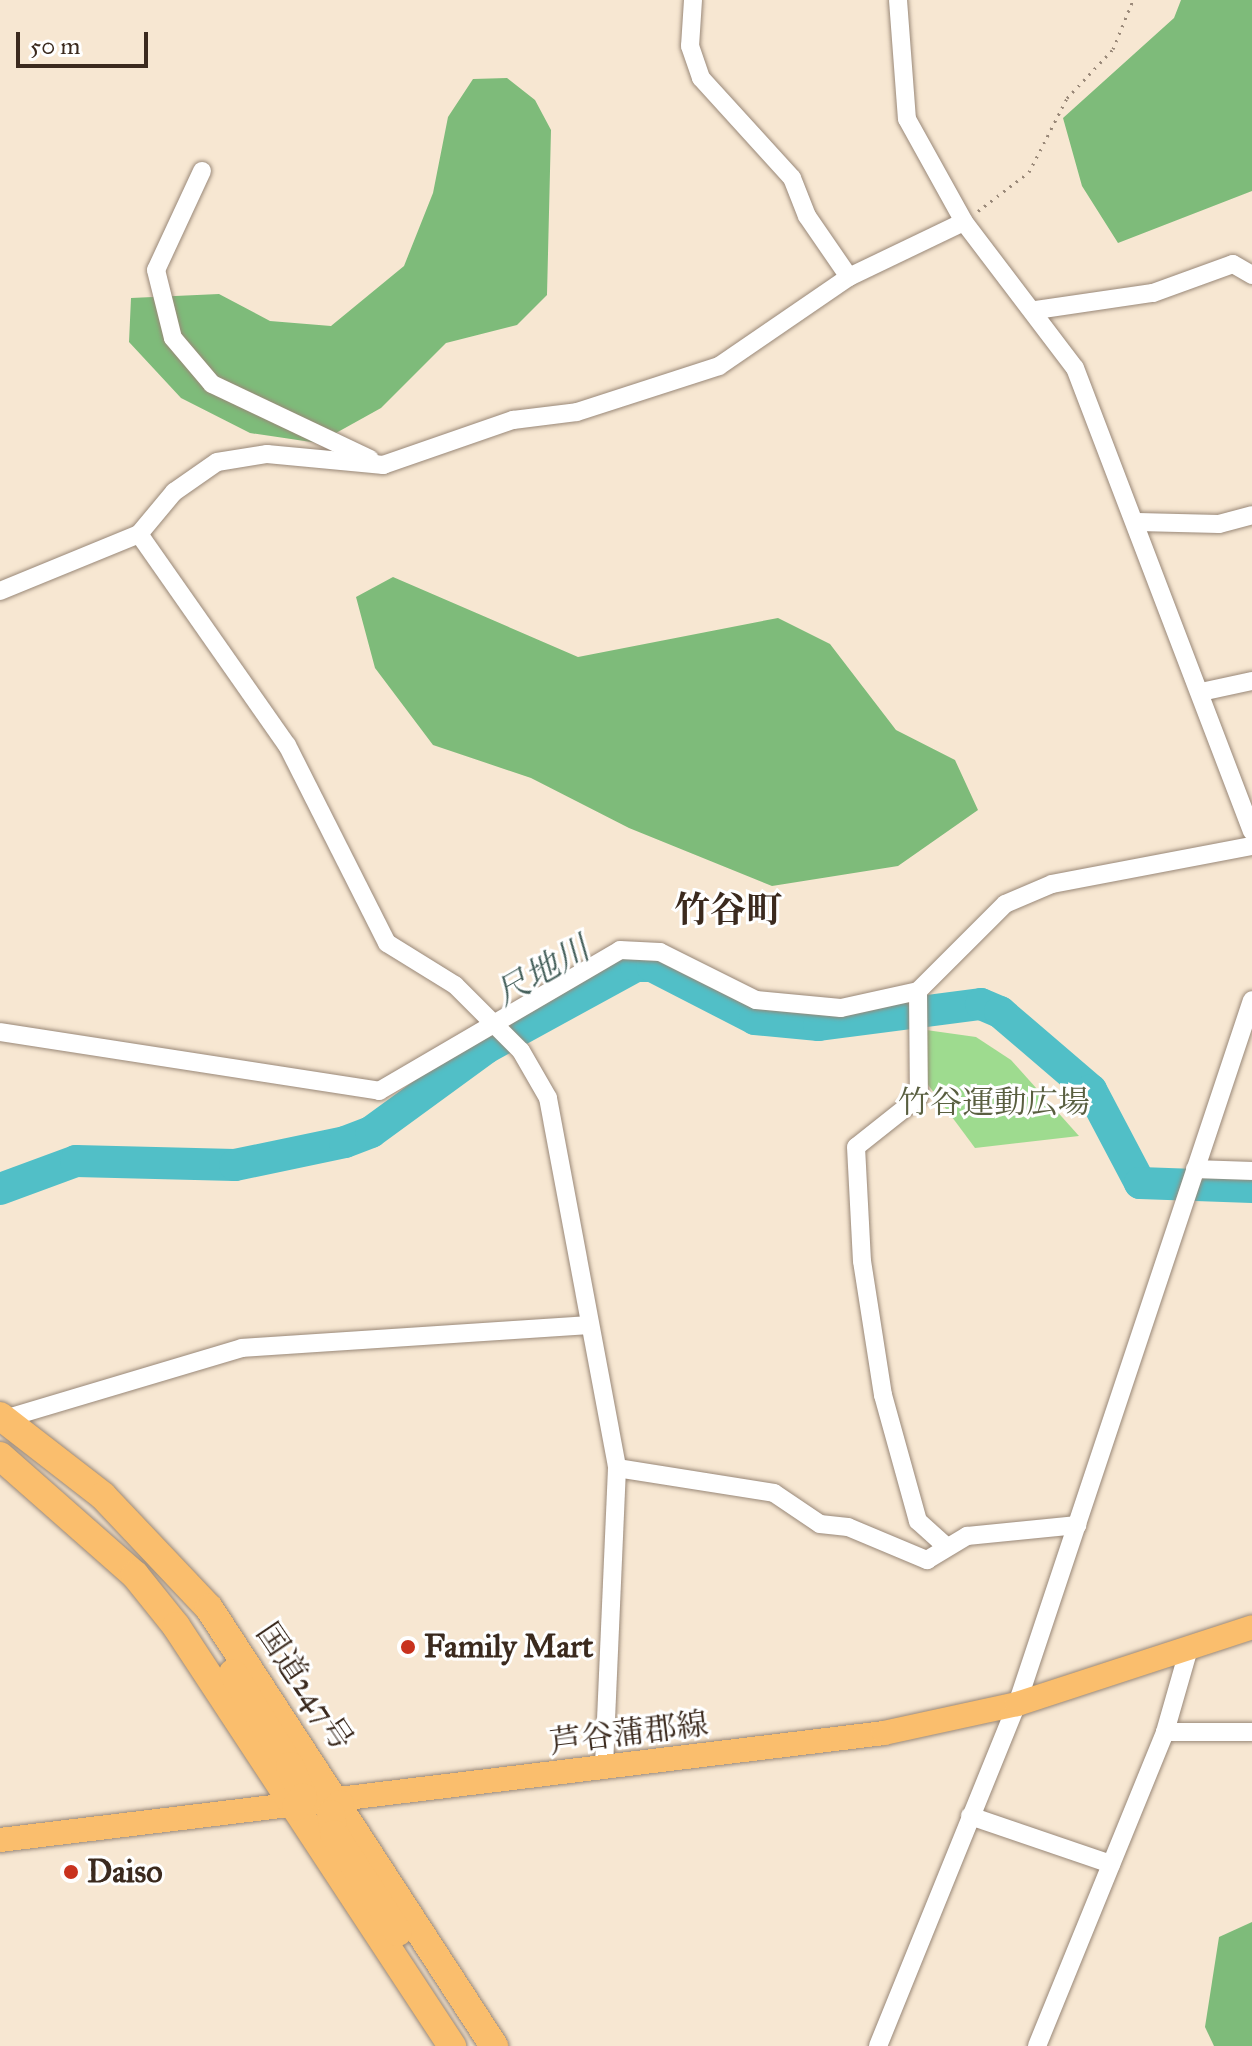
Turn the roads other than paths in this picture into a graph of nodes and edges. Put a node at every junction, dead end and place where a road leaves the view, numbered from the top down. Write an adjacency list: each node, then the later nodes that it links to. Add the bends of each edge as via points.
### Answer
1 (693, 0): 6 (street, via 690,46 701,78 792,178 807,216)
2 (898, 0): 4 (street, via 907,119)
3 (202, 171): 8 (street, via 156,270 173,338 212,384)
4 (964, 222): 6 (street); 7 (street)
5 (1252, 275): 7 (street, via 1233,264 1153,293)
6 (849, 277): 8 (street, via 719,366 577,412 513,420)
7 (1036, 310): 10 (street, via 1075,368)
8 (383, 465): 11 (street, via 267,454 217,462 174,492)
9 (1252, 515): 10 (street, via 1219,524)
10 (1138, 522): 14 (street)
11 (139, 534): 12 (street); 19 (street, via 287,745 387,943 455,985)
12 (0, 591)
13 (1252, 681): 14 (street)
14 (1201, 692): 15 (street)
15 (1252, 831)
16 (1252, 846): 17 (street, via 1052,884 1005,904)
17 (917, 994): 19 (street, via 841,1008 756,1000 642,947 620,950); 28 (street, via 919,1097 856,1147 862,1261 883,1395 918,1521)
18 (1252, 1000): 22 (street)
19 (493, 1024): 20 (street, via 379,1091); 23 (street, via 513,1043 548,1098)
20 (0, 1032)
21 (1252, 1171): 22 (street)
22 (1194, 1172): 27 (street)
23 (588, 1325): 24 (street, via 242,1348); 26 (street)
24 (2, 1417): 29 (highway, 国道247号, via 103,1496)
25 (0, 1456): 37 (highway, via 135,1575 217,1684)
26 (617, 1468): 28 (street, via 774,1493 820,1524 848,1527 927,1560); 35 (street)
27 (1077, 1525): 28 (street, via 1013,1527); 32 (street)
28 (946, 1546)
29 (183, 1581): 36 (highway, 国道247号, via 242,1653); 37 (highway, via 290,1766 303,1797)
30 (1252, 1627): 31 (main road, 芦谷蒲郡線)
31 (1188, 1652): 32 (main road, 芦谷蒲郡線); 33 (street)
32 (1017, 1704): 35 (main road, 芦谷蒲郡線, via 884,1733); 38 (street)
33 (1165, 1732): 34 (street); 40 (street)
34 (1252, 1732)
35 (604, 1770): 36 (main road, 芦谷蒲郡線)
36 (340, 1804): 37 (main road, 芦谷蒲郡線); 41 (highway, via 331,1814 334,1834 420,1968); 42 (highway, 国道247号)
37 (293, 1810): 39 (main road, 芦谷蒲郡線); 41 (highway)
38 (970, 1816): 40 (street); 43 (street)
39 (0, 1840)
40 (1111, 1864): 44 (street)
41 (450, 2043)
42 (494, 2046)
43 (878, 2046)
44 (1037, 2046)

